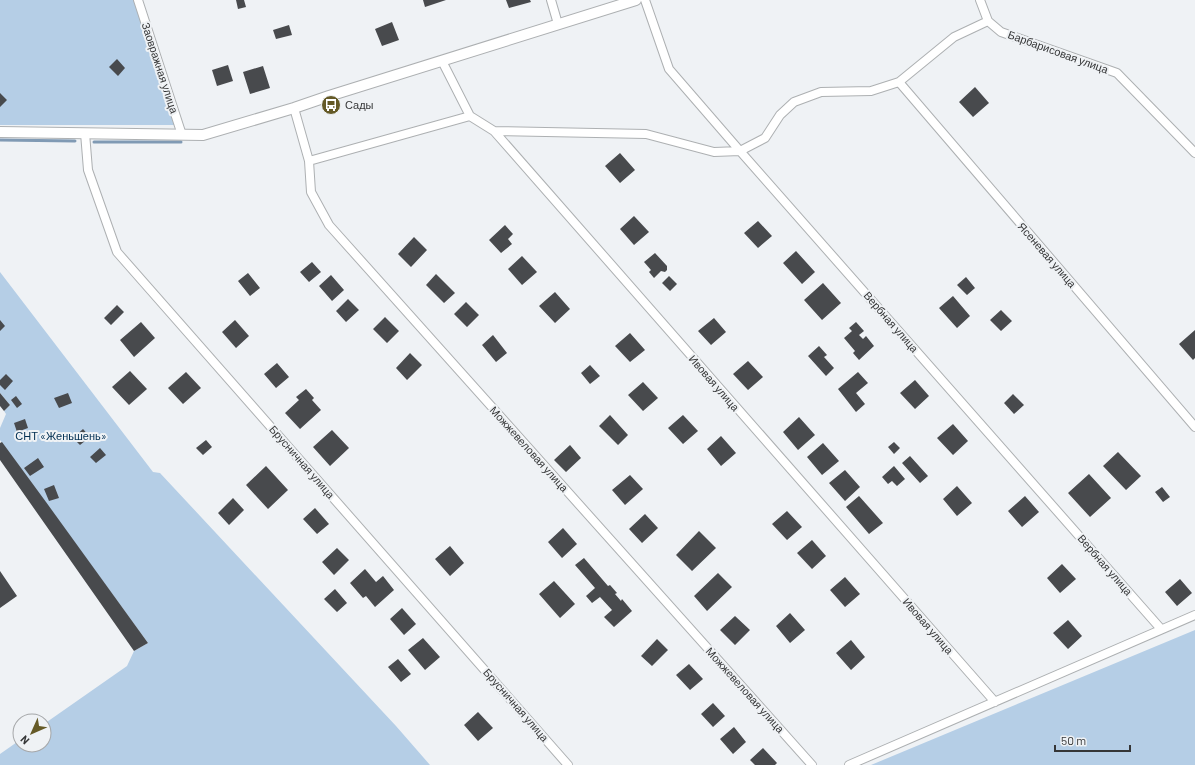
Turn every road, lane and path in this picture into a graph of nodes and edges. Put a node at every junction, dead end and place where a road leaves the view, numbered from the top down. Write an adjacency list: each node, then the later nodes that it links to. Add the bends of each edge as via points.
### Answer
1 (138, 0): 15 (street, Заовражная улица)
2 (551, 0): 7 (street)
3 (636, 0): 7 (street)
4 (645, 0): 16 (street, Вербная улица, via 669,69)
5 (980, 0): 6 (street)
6 (988, 21): 9 (street, via 954,37); 17 (street, Барбарисовая улица, via 1001,32 1117,73)
7 (558, 24): 8 (street)
8 (442, 61): 10 (street); 11 (street)
9 (898, 82): 16 (street, via 871,91 821,92 794,102 780,115 765,138); 19 (street, Ясеневая улица)
10 (294, 108): 15 (street, via 203,135); 18 (street, Можжевеловая улица)
11 (470, 116): 12 (street, Ивовая улица); 18 (street)
12 (494, 131): 16 (street, via 646,134 714,152); 22 (street, Ивовая улица)
13 (0, 132): 14 (street)
14 (85, 133): 15 (street); 23 (street, Брусничная улица, via 88,170 117,252)
15 (182, 135)
16 (740, 151): 21 (street, Вербная улица)
17 (1195, 153)
18 (309, 161): 24 (street, Можжевеловая улица, via 311,192 329,225)
19 (1195, 427)
20 (1195, 615): 21 (street)
21 (1161, 629): 22 (street)
22 (995, 702): 25 (street)
23 (568, 765)
24 (812, 765)
25 (849, 765)

